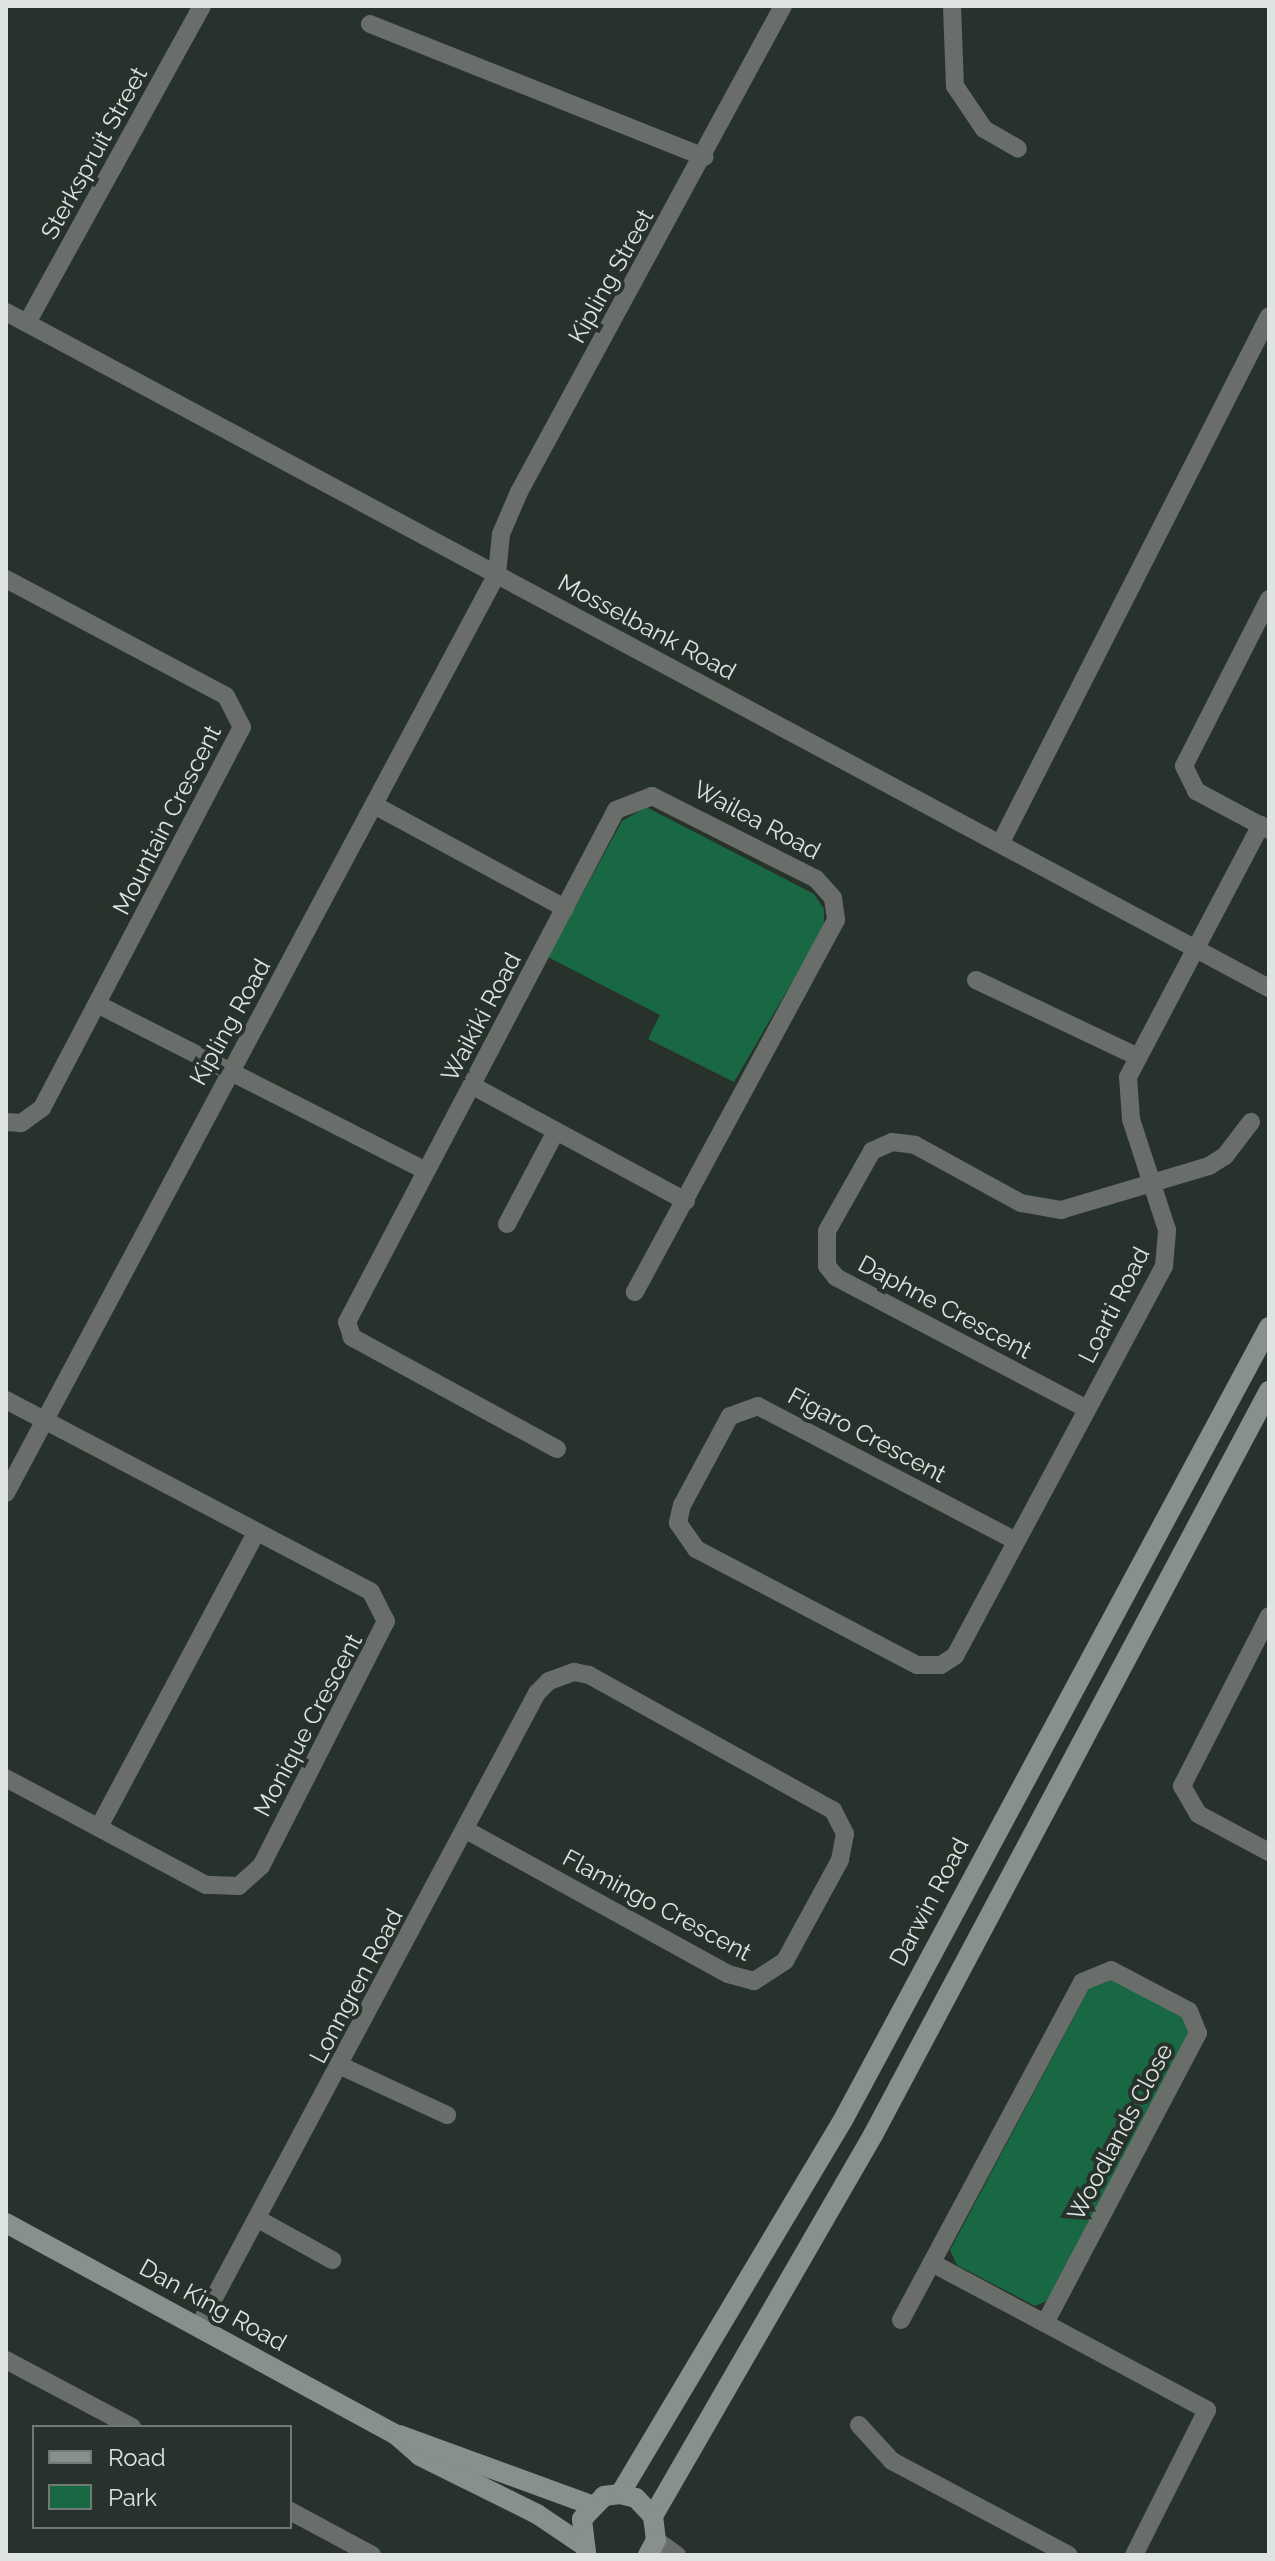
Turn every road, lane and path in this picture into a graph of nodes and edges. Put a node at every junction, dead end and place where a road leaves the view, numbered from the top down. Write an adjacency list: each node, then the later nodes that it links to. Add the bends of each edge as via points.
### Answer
1 (202, 6): 9 (street, Sterkspruit Street)
2 (783, 6): 6 (street, Kipling Street)
3 (952, 6): 5 (street, via 955,86 984,129)
4 (370, 24): 6 (street)
5 (1018, 149)
6 (704, 157): 10 (street, Kipling Street, via 519,492 501,534)
7 (6, 312): 9 (street, Mosselbank Road)
8 (1269, 316): 15 (street)
9 (27, 323): 10 (street, Mosselbank Road)
10 (497, 574): 13 (street, Kipling Road); 15 (street, Mosselbank Road)
11 (6, 579): 20 (street, Mountain Crescent, via 226,696 240,717 238,745)
12 (1269, 599): 14 (street, via 1184,759 1196,791)
13 (376, 806): 16 (street); 22 (street, Kipling Road)
14 (1265, 827): 17 (street, Loarti Road)
15 (1001, 842): 17 (street, Mosselbank Road)
16 (565, 908): 23 (street, Waikiki Road); 29 (street, Wailea Road, via 616,810 638,796 679,806 816,879 833,898 832,935)
17 (1195, 944): 19 (street, Mosselbank Road); 21 (street, Loarti Road)
18 (976, 980): 21 (street)
19 (1268, 986)
20 (97, 1004): 22 (street); 24 (street, Mountain Crescent, via 42,1108 21,1123)
21 (1136, 1056): 28 (street, Loarti Road, via 1127,1094)
22 (230, 1072): 27 (street); 36 (street, Kipling Road)
23 (473, 1086): 26 (street); 27 (street, Waikiki Road)
24 (6, 1122)
25 (1251, 1122): 28 (street, Daphne Crescent, via 1225,1156)
26 (556, 1131): 29 (street); 30 (street)
27 (426, 1171): 37 (street, Waikiki Road, via 348,1317 352,1337)
28 (1154, 1182): 35 (street, Loarti Road, via 1167,1230 1166,1258); 35 (street, Daphne Crescent, via 1043,1209 915,1145 892,1142 872,1151 827,1231 827,1266 836,1277)
29 (686, 1201): 31 (street, Wailea Road)
30 (507, 1224)
31 (635, 1292)
32 (1269, 1327): 62 (street, Darwin Road, via 843,2120)
33 (1269, 1391): 65 (street, via 873,2135)
34 (6, 1400): 36 (street, Monique Crescent)
35 (1087, 1409): 40 (street, Loarti Road)
36 (42, 1421): 38 (street, Kipling Road); 39 (street, Monique Crescent)
37 (557, 1449)
38 (6, 1493)
39 (255, 1535): 46 (street); 46 (street, Monique Crescent, via 371,1592 386,1621 268,1852 246,1882 218,1888)
40 (1016, 1541): 43 (street, Loarti Road, via 955,1656); 43 (street, Figaro Crescent, via 771,1410 747,1408 730,1416 682,1505 682,1535 696,1549 917,1665)
41 (1269, 1616): 42 (street)
42 (1264, 1637): 48 (street, via 1182,1786 1198,1814)
43 (941, 1665)
44 (560, 1675): 47 (street, Lonngren Road, via 537,1693); 47 (street, Flamingo Crescent, via 589,1675 839,1816 845,1834 840,1860 785,1961 766,1977 742,1980)
45 (6, 1778): 46 (street, Monique Crescent)
46 (100, 1825)
47 (466, 1830): 49 (street, Lonngren Road)
48 (1269, 1852)
49 (341, 2066): 50 (street); 51 (street, Lonngren Road)
50 (447, 2115)
51 (258, 2219): 53 (street); 57 (street, Lonngren Road)
52 (6, 2223): 57 (street, Dan King Road)
53 (332, 2260)
54 (932, 2263): 55 (street, Woodlands Close); 56 (street); 56 (street, Woodlands Close, via 1082,1982 1098,1971 1118,1972 1189,2011 1196,2040)
55 (901, 2320)
56 (1045, 2323): 71 (street, via 1207,2410)
57 (199, 2326): 61 (street, Dan King Road)
58 (6, 2360): 59 (street)
59 (128, 2425)
60 (859, 2425): 70 (street, via 892,2461)
61 (395, 2434): 63 (street, Dan King Road); 67 (street, Dan King Road, via 420,2456 537,2514)
62 (620, 2494): 63 (street); 65 (street, via 636,2498)
63 (591, 2505): 67 (street, via 582,2519)
64 (292, 2512): 68 (street)
65 (653, 2516): 66 (street)
66 (652, 2547): 69 (street)
67 (585, 2552)
68 (372, 2555)
69 (677, 2555)
70 (1069, 2555)
71 (1134, 2555)

